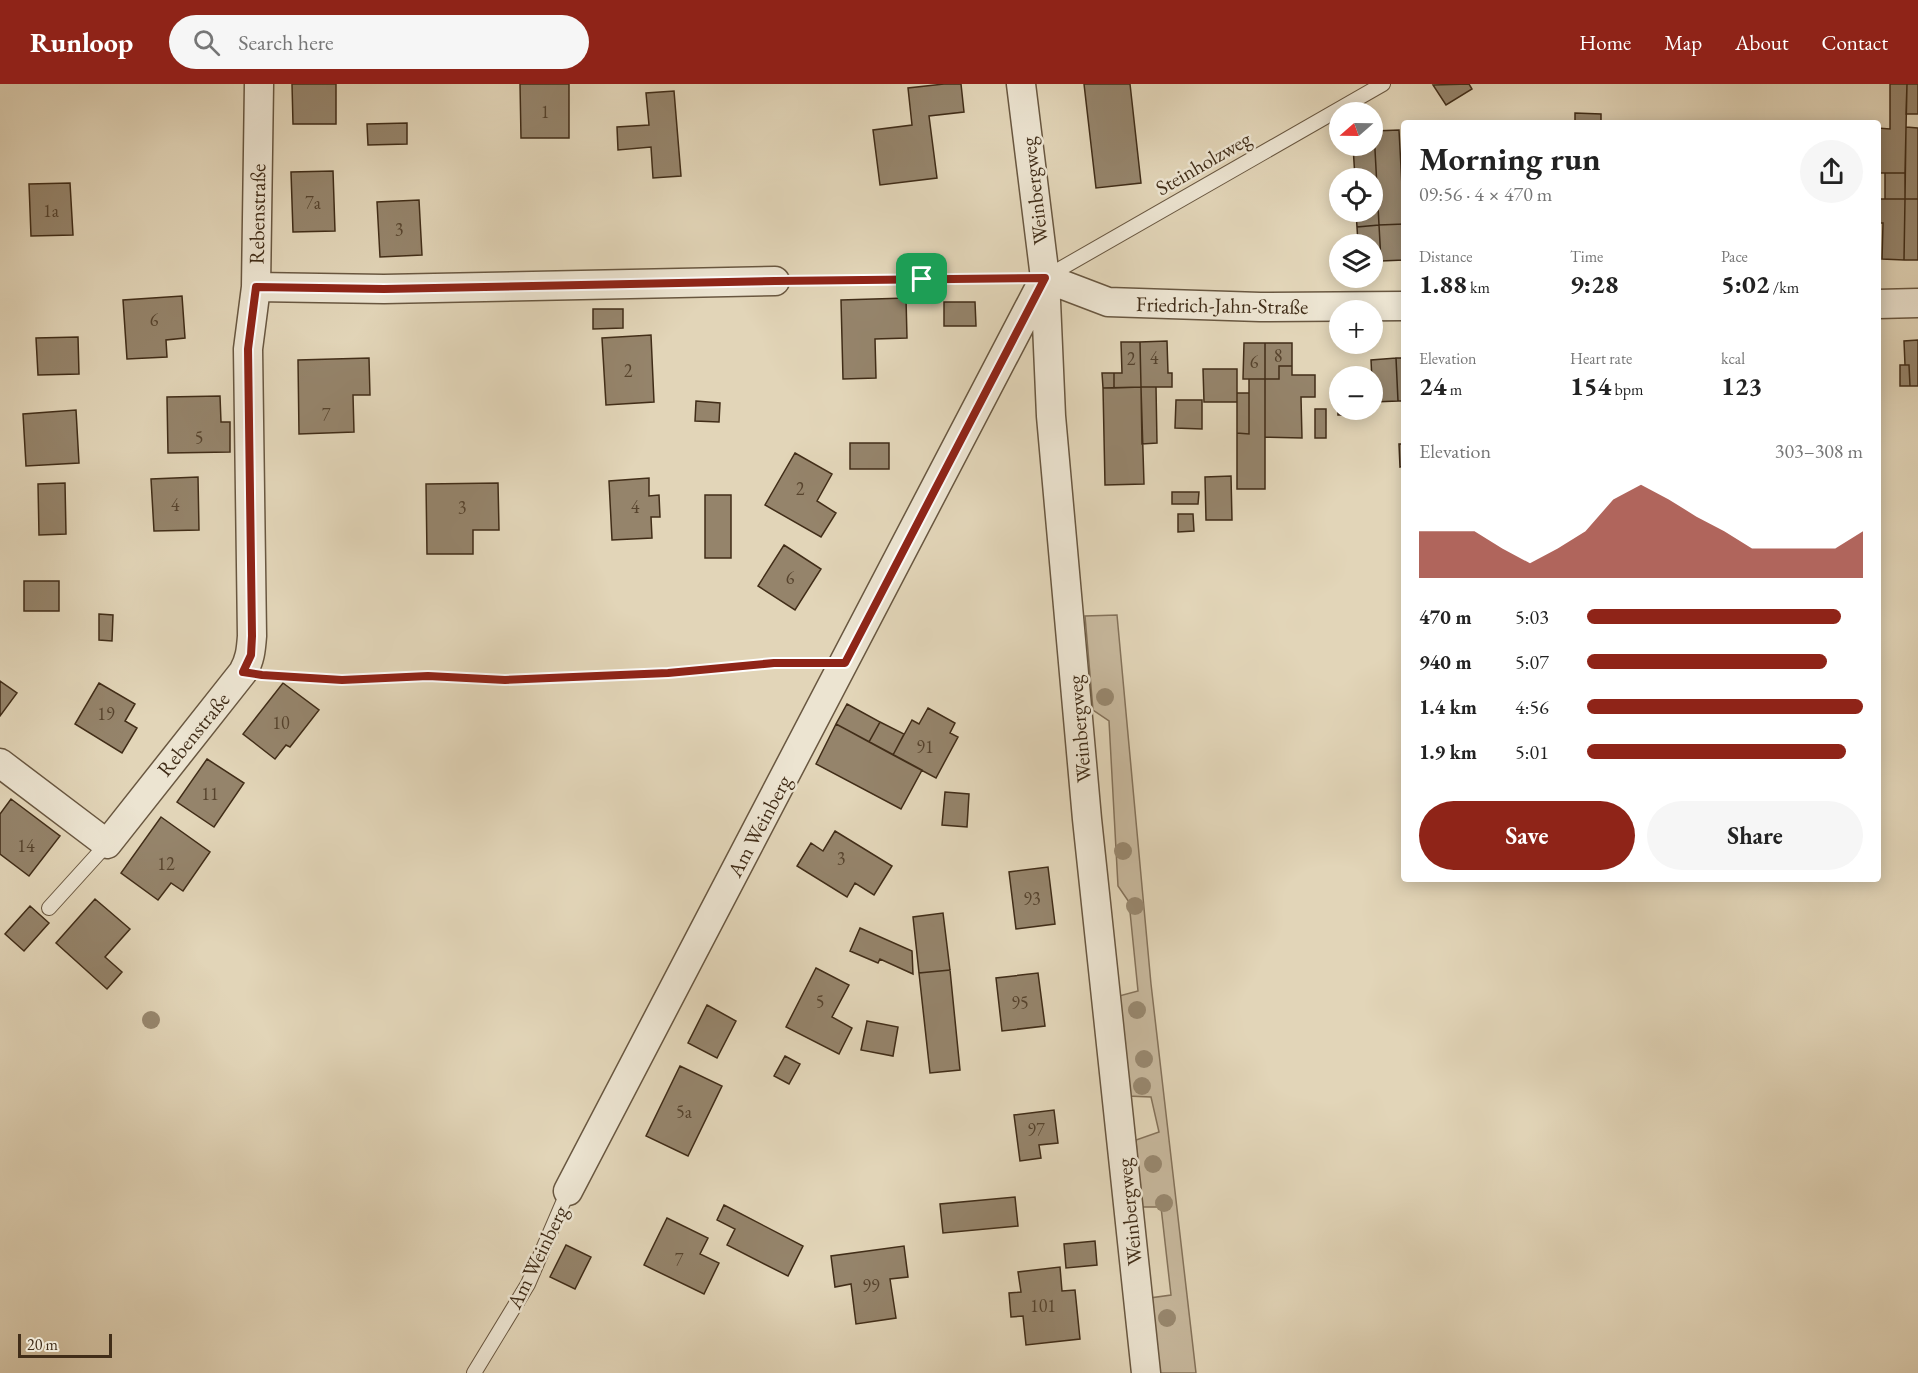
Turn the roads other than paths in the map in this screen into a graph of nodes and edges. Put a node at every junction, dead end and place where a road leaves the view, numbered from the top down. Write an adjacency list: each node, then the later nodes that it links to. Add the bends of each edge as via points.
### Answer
1 (259, 84): 6 (street, Rebenstraße)
2 (1022, 84): 4 (street, Weinbergweg)
3 (1383, 84): 4 (lane, Steinholzweg)
4 (1045, 278): 9 (street, Friedrich-Jahn-Straße, via 1108,302); 13 (street, Am Weinberg); 15 (street, Weinbergweg, via 1052,428 1087,819)
5 (775, 281): 6 (street, via 384,289)
6 (256, 287): 11 (street, Rebenstraße, via 248,349 251,655 243,672)
7 (1918, 303): 8 (street)
8 (1881, 304)
9 (1401, 306)
10 (0, 763): 11 (street)
11 (107, 844): 12 (lane)
12 (49, 908)
13 (568, 1191): 14 (lane, Am Weinberg, via 528,1284)
14 (474, 1373)
15 (1146, 1373)

